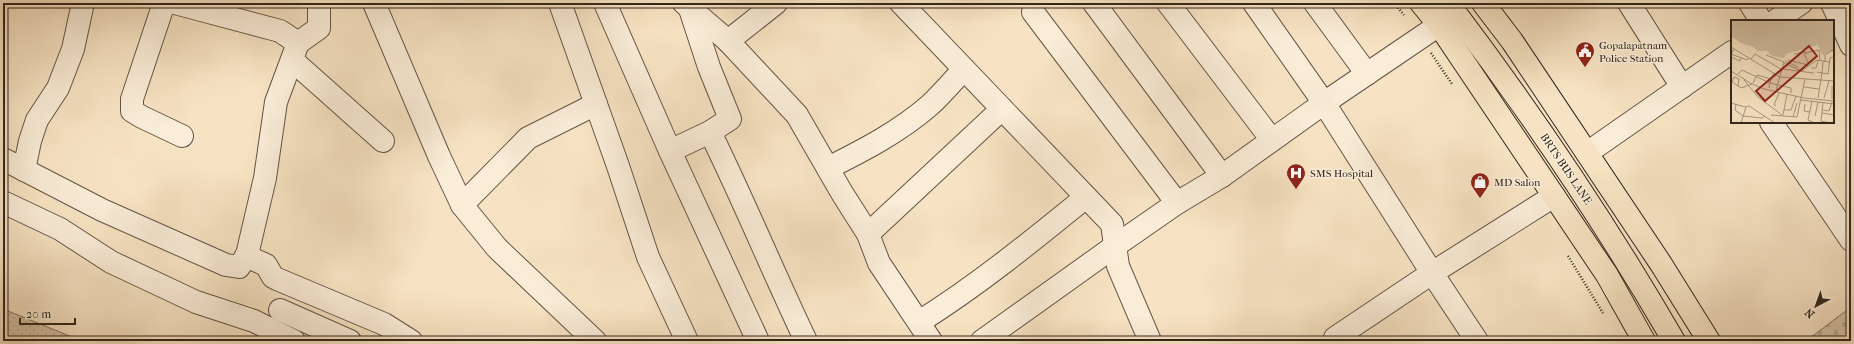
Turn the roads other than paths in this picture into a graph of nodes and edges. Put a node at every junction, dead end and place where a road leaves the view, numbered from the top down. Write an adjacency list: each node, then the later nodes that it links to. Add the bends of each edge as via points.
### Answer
1 (83, 3): 45 (street, via 73,49 58,88 37,120)
2 (164, 3): 38 (street, via 132,99 132,111)
3 (175, 3): 28 (street, via 280,31)
4 (319, 3): 28 (street, via 319,28)
5 (374, 3): 51 (street, via 438,156)
6 (560, 3): 34 (street)
7 (605, 3): 41 (street)
8 (776, 3): 26 (street)
9 (901, 3): 30 (street)
10 (1094, 3): 46 (street)
11 (1168, 3): 39 (street)
12 (1254, 3): 33 (street)
13 (1316, 3): 31 (street)
14 (1421, 3): 25 (main road)
15 (1448, 3): 75 (main road, BRTS BUS LANE, via 1548,142 1628,263)
16 (1483, 3): 42 (main road, via 1512,41)
17 (1629, 3): 32 (street)
18 (1750, 3): 23 (street)
19 (1801, 3): 24 (street)
20 (1832, 3): 27 (street)
21 (687, 6): 26 (street); 37 (street, via 730,119)
22 (1033, 12): 50 (street)
23 (1760, 20)
24 (1776, 20)
25 (1439, 25): 31 (street); 47 (main road)
26 (728, 41): 44 (street, via 797,115)
27 (1851, 45)
28 (295, 52): 40 (street); 55 (street, via 276,102 265,178)
29 (1729, 59): 32 (street)
30 (964, 69): 35 (street); 44 (street, via 931,104 900,128)
31 (1367, 74): 33 (street)
32 (1682, 87): 42 (street)
33 (1324, 103): 39 (street); 56 (street)
34 (596, 104): 51 (street, via 528,138); 67 (street, via 648,258)
35 (1002, 109): 48 (street); 52 (street)
36 (1772, 123): 53 (street)
37 (710, 132): 41 (street); 69 (street)
38 (182, 136)
39 (1272, 140): 46 (street)
40 (383, 141)
41 (670, 150): 68 (street)
42 (1587, 153): 76 (main road)
43 (3, 159): 45 (street)
44 (828, 168): 52 (street)
45 (24, 170): 55 (street, via 102,210 226,265 239,267)
46 (1222, 176): 50 (street)
47 (1554, 196): 56 (street); 74 (main road, via 1607,275)
48 (1086, 197): 54 (street, via 1112,224); 59 (street, via 1016,255)
49 (3, 202): 60 (street, via 60,229 111,262 196,302 254,321)
50 (1177, 204): 54 (street)
51 (462, 205): 66 (street, via 497,248)
52 (868, 234): 59 (street, via 879,263)
53 (1851, 240)
54 (1115, 246): 61 (street); 72 (street, via 1118,266)
55 (246, 256): 57 (street, via 266,265 272,277)
56 (1432, 274): 62 (street); 73 (street)
57 (292, 285): 58 (street); 65 (street, via 384,324)
58 (280, 310): 60 (street); 64 (street)
59 (919, 322): 70 (street)
60 (271, 330): 63 (street)
61 (1009, 333): 71 (street)
62 (1332, 340)
63 (294, 341)
64 (350, 341)
65 (411, 341)
66 (594, 341)
67 (687, 341)
68 (758, 341)
69 (806, 341)
70 (931, 341)
71 (982, 341)
72 (1150, 341)
73 (1477, 341)
74 (1644, 341)
75 (1674, 341)
76 (1709, 341)

